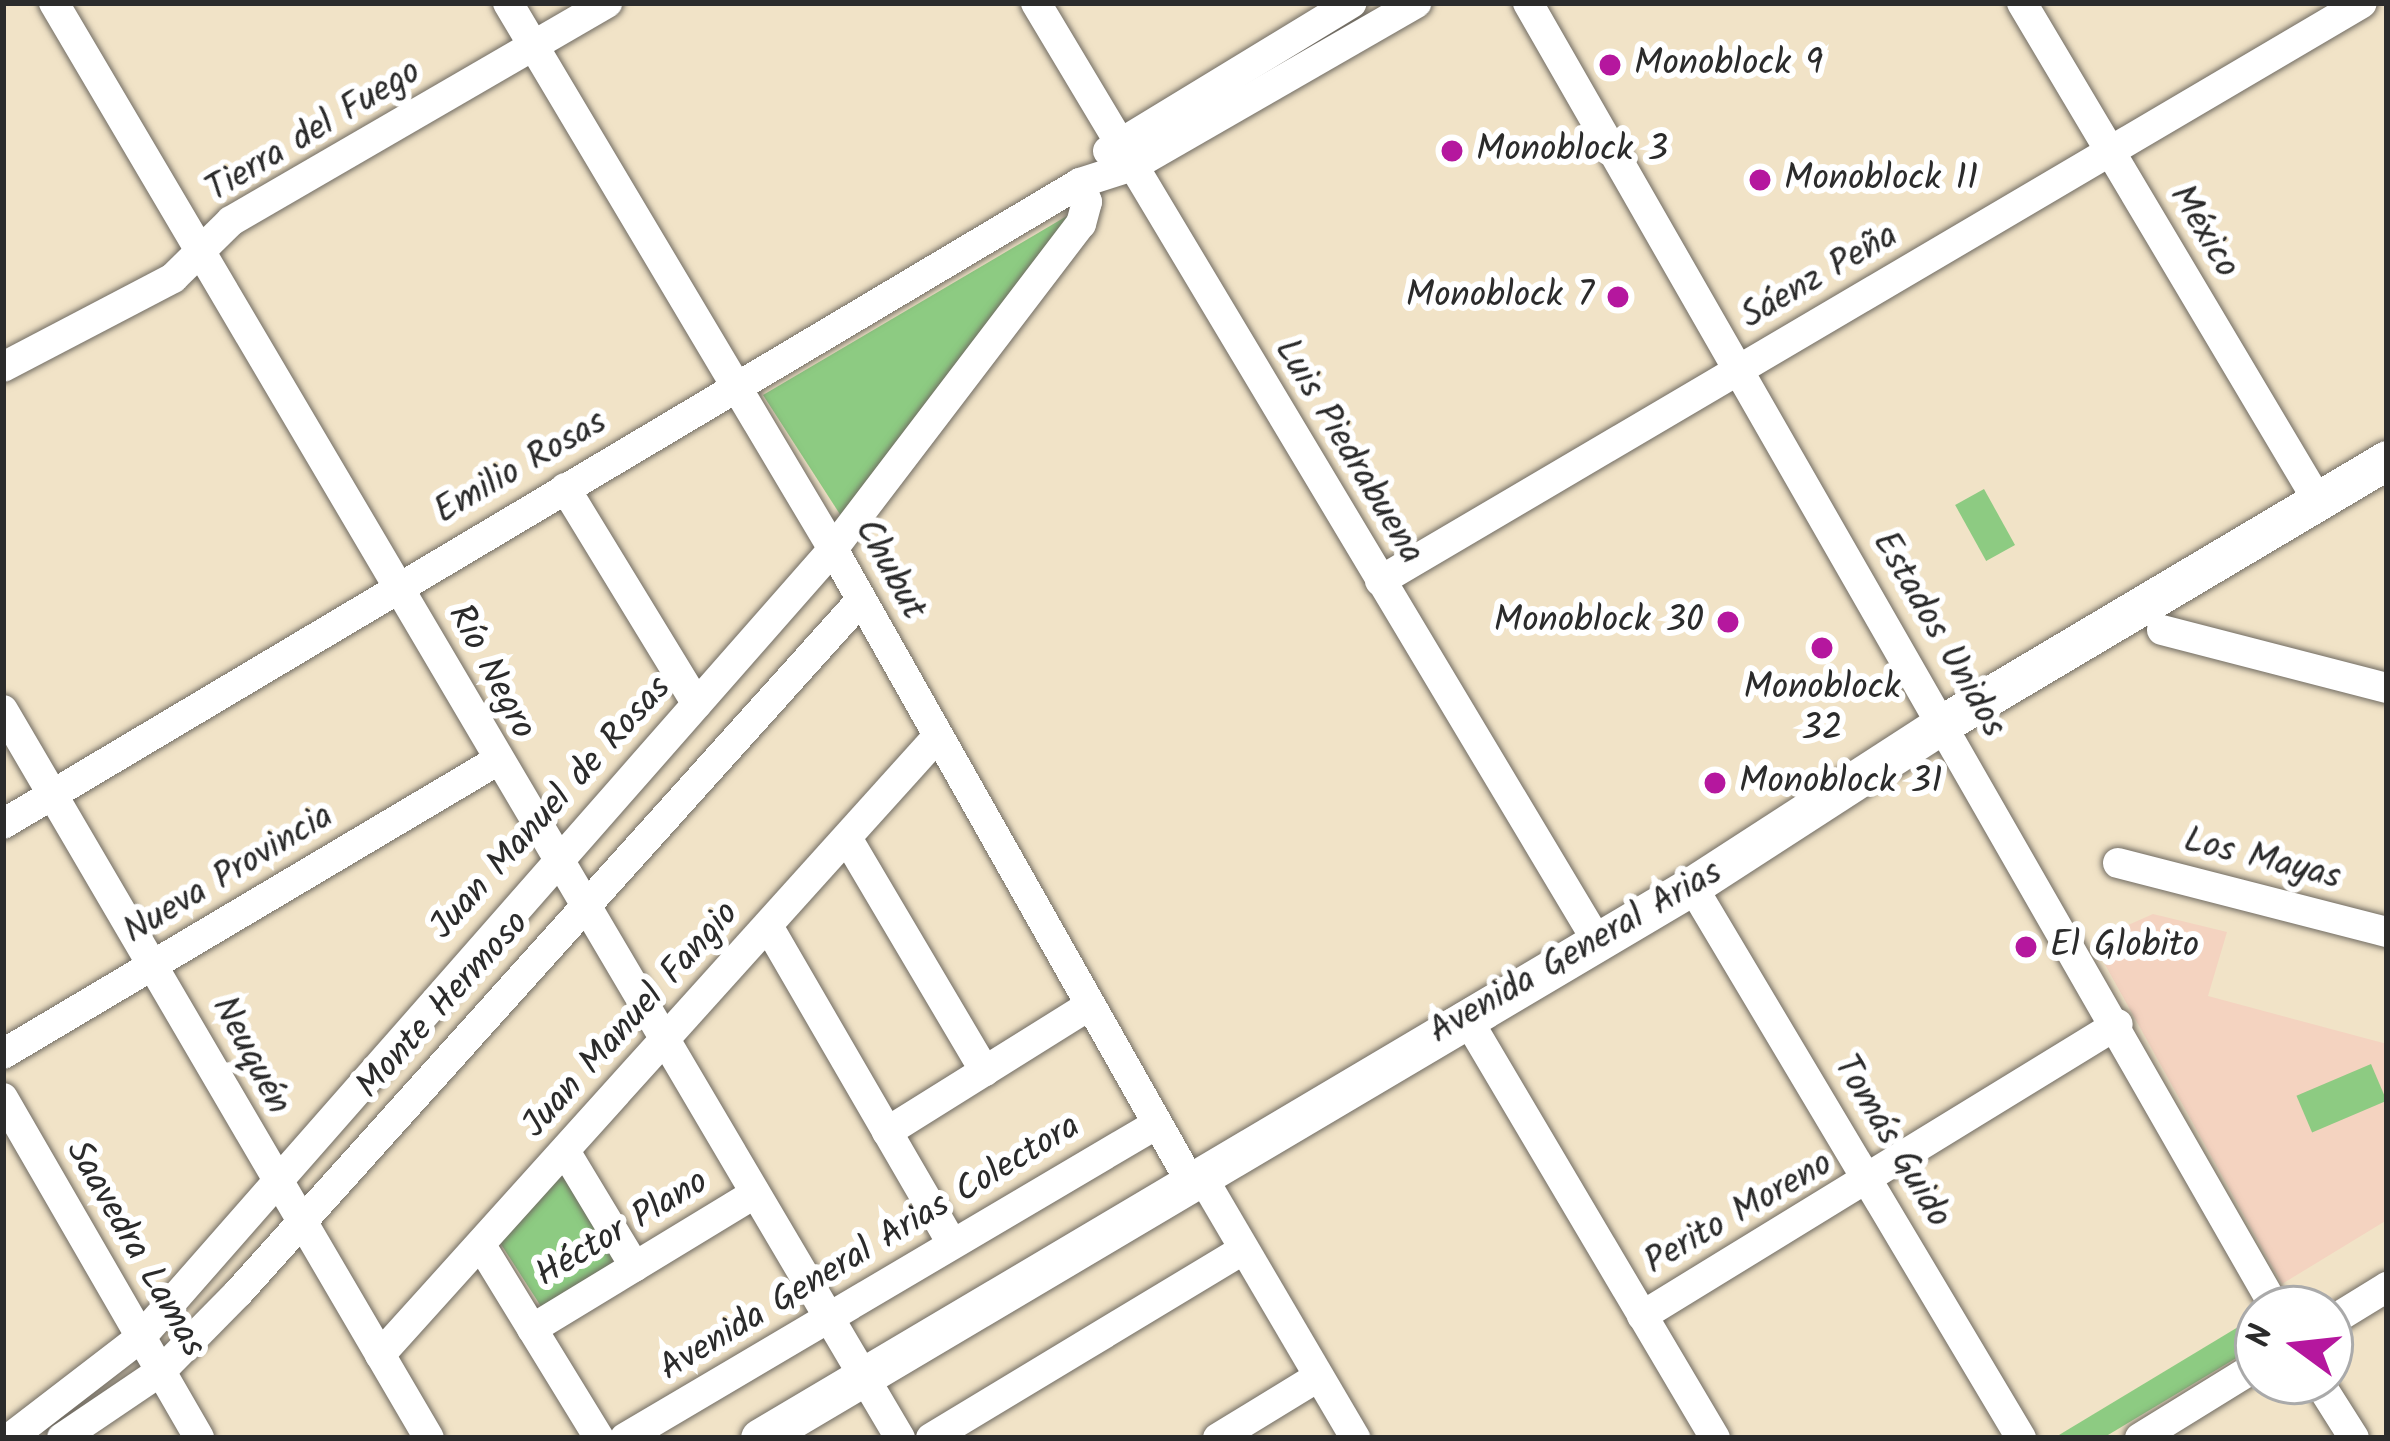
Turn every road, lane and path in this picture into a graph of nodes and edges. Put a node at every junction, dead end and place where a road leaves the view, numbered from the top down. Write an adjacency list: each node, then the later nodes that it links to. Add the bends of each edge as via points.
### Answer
1 (54, 3): 14 (street, Río Negro)
2 (508, 3): 10 (street, Chubut)
3 (607, 3): 10 (street, Tierra del Fuego)
4 (1036, 3): 12 (street, Luis Piedrabuena)
5 (1351, 3): 12 (street, Emilio Rosas)
6 (1417, 3): 12 (street, Emilio Rosas)
7 (1528, 3): 16 (street, Estados Unidos)
8 (2022, 3): 11 (street, México)
9 (2362, 3): 11 (street, Sáenz Peña)
10 (534, 46): 14 (street, Tierra del Fuego, via 231,221); 17 (street, Chubut)
11 (2110, 151): 16 (street, Sáenz Peña); 20 (street, México)
12 (1125, 153): 13 (street, Emilio Rosas); 22 (street, Luis Piedrabuena)
13 (1080, 183): 17 (street, Emilio Rosas); 21 (street, Juan Manuel de Rosas, via 1087,202 1081,224)
14 (200, 250): 15 (street, Tierra del Fuego, via 173,278); 23 (street, Río Negro)
15 (3, 367)
16 (1739, 369): 22 (street, Sáenz Peña); 29 (street, Estados Unidos)
17 (736, 386): 19 (street, Emilio Rosas); 21 (street, Chubut)
18 (2387, 460): 20 (main road, Avenida General Arias)
19 (566, 488): 23 (street, Emilio Rosas); 27 (street)
20 (2318, 501): 29 (main road, Avenida General Arias)
21 (833, 549): 24 (street, Chubut); 27 (street, Juan Manuel de Rosas)
22 (1380, 581): 41 (street, Luis Piedrabuena)
23 (398, 583): 31 (street, Río Negro); 32 (street, Emilio Rosas)
24 (861, 600): 30 (street, Chubut); 38 (street, Monte Hermoso)
25 (2162, 629): 26 (street)
26 (2387, 688)
27 (697, 704): 35 (street, Juan Manuel de Rosas)
28 (3, 710): 32 (street, Neuquén)
29 (1944, 723): 37 (main road, Avenida General Arias); 45 (street, Estados Unidos)
30 (938, 736): 34 (street, Juan Manuel Fangio); 43 (street, Chubut)
31 (495, 762): 35 (street, Río Negro); 42 (street, Nueva Provincia)
32 (54, 794): 33 (street, Emilio Rosas); 42 (street, Neuquén)
33 (3, 824)
34 (847, 838): 39 (street, Juan Manuel Fangio); 48 (street)
35 (552, 860): 38 (street, Río Negro); 54 (street, Juan Manuel de Rosas)
36 (2117, 863): 40 (street, Los Mayas)
37 (1692, 886): 41 (main road, Avenida General Arias); 55 (street, Tomás Guido)
38 (583, 909): 46 (street, Río Negro); 57 (street, Monte Hermoso)
39 (768, 926): 46 (street, Juan Manuel Fangio); 51 (street)
40 (2387, 932)
41 (1596, 939): 44 (main road, Avenida General Arias)
42 (156, 964): 47 (street, Nueva Provincia); 54 (street, Neuquén)
43 (1089, 1006): 48 (street); 50 (street, Chubut)
44 (1466, 1017): 53 (main road, Avenida General Arias); 65 (street)
45 (2118, 1024): 55 (street, Perito Moreno); 62 (street, Estados Unidos)
46 (661, 1041): 52 (street, Juan Manuel Fangio); 56 (street, Río Negro)
47 (3, 1054)
48 (985, 1071): 51 (street)
49 (3, 1099): 68 (street, Saavedra Lamas)
50 (1155, 1125): 53 (street, Chubut); 58 (street, Avenida General Arias Colectora)
51 (887, 1132): 58 (street)
52 (565, 1151): 59 (street, Juan Manuel Fangio); 61 (street)
53 (1196, 1178): 60 (street, Chubut); 71 (main road, Avenida General Arias)
54 (273, 1182): 57 (street, Neuquén); 68 (street, Juan Manuel de Rosas)
55 (1869, 1182): 65 (street, Perito Moreno); 87 (street, Tomás Guido)
56 (752, 1196): 61 (street, Héctor Plano); 66 (street, Río Negro)
57 (300, 1223): 69 (street, Neuquén); 70 (street, Monte Hermoso)
58 (952, 1244): 66 (street, Avenida General Arias Colectora)
59 (482, 1247): 67 (street); 69 (street, Juan Manuel Fangio)
60 (1243, 1250): 72 (street, Chubut); 83 (street)
61 (635, 1267): 67 (street, Héctor Plano)
62 (2263, 1285)
63 (2387, 1287): 64 (street)
64 (2354, 1307)
65 (1642, 1316): 86 (street)
66 (825, 1318): 71 (street, Río Negro); 80 (street, Avenida General Arias Colectora)
67 (532, 1329): 79 (street)
68 (141, 1336): 70 (street, Saavedra Lamas); 75 (street, Juan Manuel de Rosas)
69 (380, 1355): 78 (street, Neuquén)
70 (161, 1371): 76 (street, Monte Hermoso); 77 (street, Saavedra Lamas)
71 (862, 1377): 81 (main road, Avenida General Arias); 82 (street, Río Negro)
72 (1318, 1378): 84 (street); 85 (street, Chubut)
73 (2234, 1381): 88 (street)
74 (2333, 1405): 89 (street)
75 (10, 1438)
76 (62, 1438)
77 (199, 1438)
78 (429, 1438)
79 (599, 1438)
80 (625, 1438)
81 (760, 1438)
82 (900, 1438)
83 (931, 1438)
84 (1219, 1438)
85 (1354, 1438)
86 (1715, 1438)
87 (2021, 1438)
88 (2140, 1438)
89 (2354, 1438)

